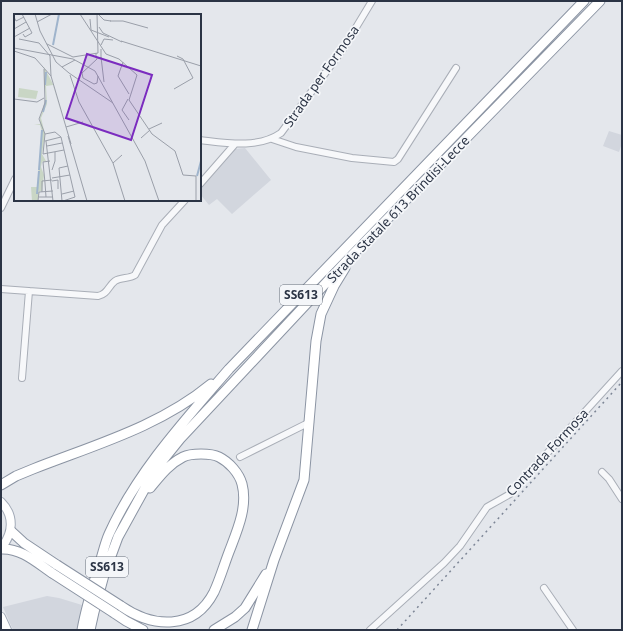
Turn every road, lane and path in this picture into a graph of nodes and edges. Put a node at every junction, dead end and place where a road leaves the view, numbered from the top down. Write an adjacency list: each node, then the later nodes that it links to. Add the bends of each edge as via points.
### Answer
1 (372, 1): 5 (street, Strada per Formosa, via 324,76 281,133)
2 (584, 1): 15 (highway, Strada Statale 613 Brindisi-Lecce / SS613)
3 (600, 1): 12 (highway, Strada Statale 613 Brindisi-Lecce / SS613)
4 (456, 68): 5 (street, Strada per Formosa, via 394,162 352,158 296,147)
5 (272, 139): 7 (street, Strada per Formosa)
6 (201, 140): 7 (street, Strada per Formosa)
7 (235, 144): 9 (street)
8 (14, 181): 11 (street)
9 (201, 183)
10 (184, 201): 14 (street, via 162,225 135,275 118,279 102,295)
11 (1, 208)
12 (354, 253): 18 (highway, via 334,286 322,314 316,341); 24 (highway, Strada Statale 613 Brindisi-Lecce / SS613, via 180,439 155,470)
13 (1, 289): 14 (street)
14 (29, 291): 17 (street)
15 (229, 369): 21 (highway, via 178,408 143,426 33,469); 33 (highway, Strada Statale 613 Brindisi-Lecce / SS613, via 175,432 122,509 109,535)
16 (622, 371): 38 (street, Contrada Formosa, via 510,494 487,507 460,546 444,563)
17 (22, 378)
18 (310, 422): 19 (street); 27 (highway, via 304,480)
19 (240, 457)
20 (602, 472): 22 (street)
21 (1, 485)
22 (622, 500)
23 (1, 502): 25 (main road, via 8,512)
24 (135, 508): 30 (highway, via 165,469 184,456 198,454 218,457 234,469 242,484 243,504 239,527 214,592 202,608 190,617 168,623 157,623); 34 (highway, Strada Statale 613 Brindisi-Lecce / SS613, via 118,537 106,569)
25 (11, 531): 26 (main road); 28 (highway)
26 (1, 548): 28 (highway, via 13,549)
27 (274, 560): 36 (highway, via 245,608); 37 (highway)
28 (55, 569): 30 (highway, bridge)
29 (544, 588): 39 (street)
30 (117, 610): 35 (highway, via 126,621)
31 (1, 617): 32 (main road)
32 (7, 630)
33 (82, 630)
34 (90, 630)
35 (143, 630)
36 (214, 630)
37 (252, 630)
38 (370, 630)
39 (573, 630)

